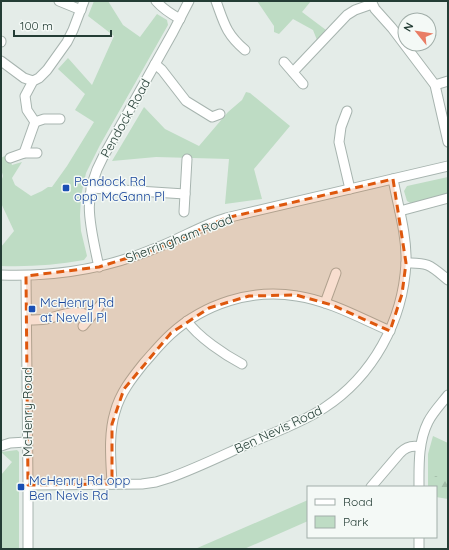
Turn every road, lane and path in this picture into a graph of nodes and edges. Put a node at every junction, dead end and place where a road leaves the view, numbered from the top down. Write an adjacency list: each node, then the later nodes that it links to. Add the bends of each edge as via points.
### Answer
1 (59, 1): 7 (street)
2 (84, 1): 7 (street)
3 (156, 1): 8 (street)
4 (189, 1): 8 (street, Pendock Road)
5 (216, 1): 9 (street, via 228,32)
6 (371, 3): 13 (street, via 346,15); 17 (street)
7 (81, 10): 14 (street, via 64,48 47,70)
8 (180, 19): 12 (street, Pendock Road)
9 (245, 50)
10 (1, 61): 14 (street, via 24,78)
11 (284, 62): 13 (street)
12 (155, 64): 19 (street, via 186,101); 29 (street, Pendock Road, via 100,162)
13 (293, 72): 16 (street)
14 (33, 81): 21 (street, via 25,96 27,110)
15 (448, 81): 17 (street)
16 (303, 84)
17 (435, 85): 22 (street)
18 (348, 110): 30 (street, via 341,127 339,142)
19 (214, 119)
20 (60, 120): 21 (street, via 44,119)
21 (34, 122): 23 (street)
22 (448, 142)
23 (24, 153): 24 (street); 25 (street)
24 (37, 153)
25 (10, 158)
26 (186, 159): 31 (street)
27 (448, 166): 28 (street, Sherringham Road)
28 (393, 179): 30 (street, Sherringham Road); 33 (street, Ben Nevis Road)
29 (91, 188): 31 (street); 36 (street, Pendock Road, via 89,221)
30 (350, 190): 36 (street, Sherringham Road, via 220,220 136,256)
31 (185, 194): 34 (street)
32 (448, 198): 33 (street)
33 (400, 211): 35 (street, Ben Nevis Road)
34 (184, 212)
35 (406, 263): 40 (street, via 419,262 428,265); 47 (street, Ben Nevis Road, via 402,294)
36 (99, 267): 39 (street, Sherringham Road)
37 (336, 273): 42 (street)
38 (1, 275): 39 (street, Sherringham Road)
39 (26, 276): 44 (street, McHenry Road)
40 (448, 280)
41 (102, 303): 43 (street)
42 (325, 303): 45 (street, via 296,295 256,295 222,304); 47 (street)
43 (90, 317): 44 (street, via 84,313 73,313); 46 (street)
44 (27, 320): 50 (street, McHenry Road)
45 (188, 321): 48 (street, via 224,354); 53 (street, via 159,346 121,395 112,430)
46 (83, 326)
47 (390, 331): 53 (street, Ben Nevis Road, via 361,376 346,392 295,424 169,478 142,484)
48 (242, 364)
49 (448, 395): 52 (street, via 427,424)
50 (27, 442): 51 (street); 54 (street, McHenry Road)
51 (1, 446)
52 (420, 448): 55 (street, via 405,448); 56 (street)
53 (112, 484): 54 (street, Ben Nevis Road)
54 (28, 485): 58 (street, McHenry Road)
55 (372, 486)
56 (419, 486)
57 (419, 538): 59 (street)
58 (28, 549)
59 (419, 549)

